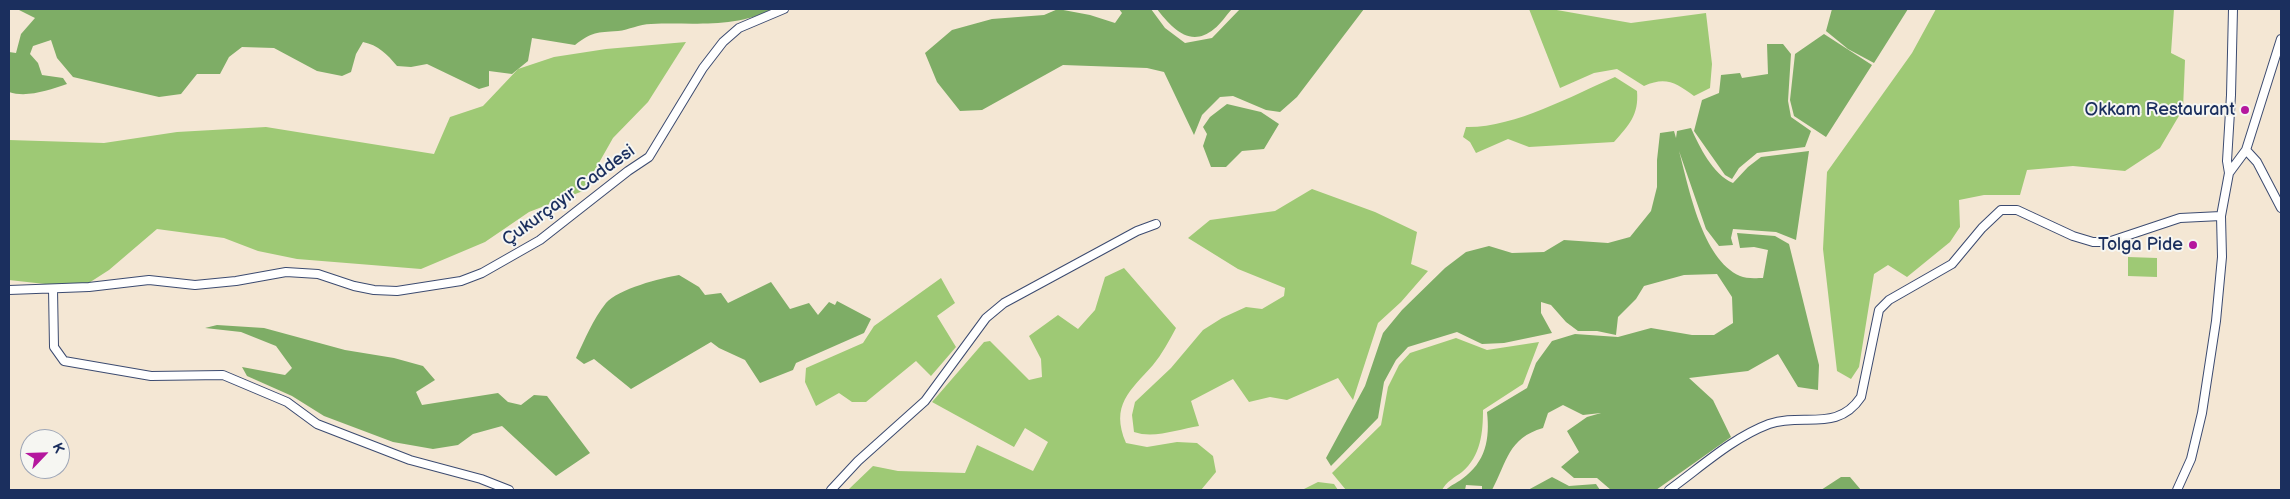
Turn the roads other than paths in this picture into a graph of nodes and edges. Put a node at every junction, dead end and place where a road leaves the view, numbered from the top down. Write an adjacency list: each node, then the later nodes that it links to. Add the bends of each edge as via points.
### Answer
1 (784, 9): 9 (street, Çukurçayır Caddesi, via 739,28 723,42 703,68 649,157 540,240 482,273 461,281 397,290 374,290 318,274 286,272 195,285 150,280)
2 (2233, 9): 5 (street)
3 (2281, 39): 4 (street)
4 (2246, 150): 5 (street); 6 (street, via 2257,162)
5 (2229, 173): 7 (street)
6 (2281, 208)
7 (2221, 216): 13 (street, via 2180,218 2108,242 2093,242 2017,210 2000,210 1952,264 1889,300 1879,310 1861,398 1854,408 1827,420 1804,419 1770,424 1733,443); 14 (street, via 2222,257 2216,321 2202,413 2191,459)
8 (1156, 224): 12 (street, via 1137,231 1004,303 986,318 924,401)
9 (53, 289): 10 (street, Çukurçayır Caddesi); 11 (street, via 54,347 64,361 151,376 223,376 287,402 316,424 410,460 482,479)
10 (9, 290)
11 (509, 490)
12 (831, 490)
13 (1669, 490)
14 (2177, 490)

